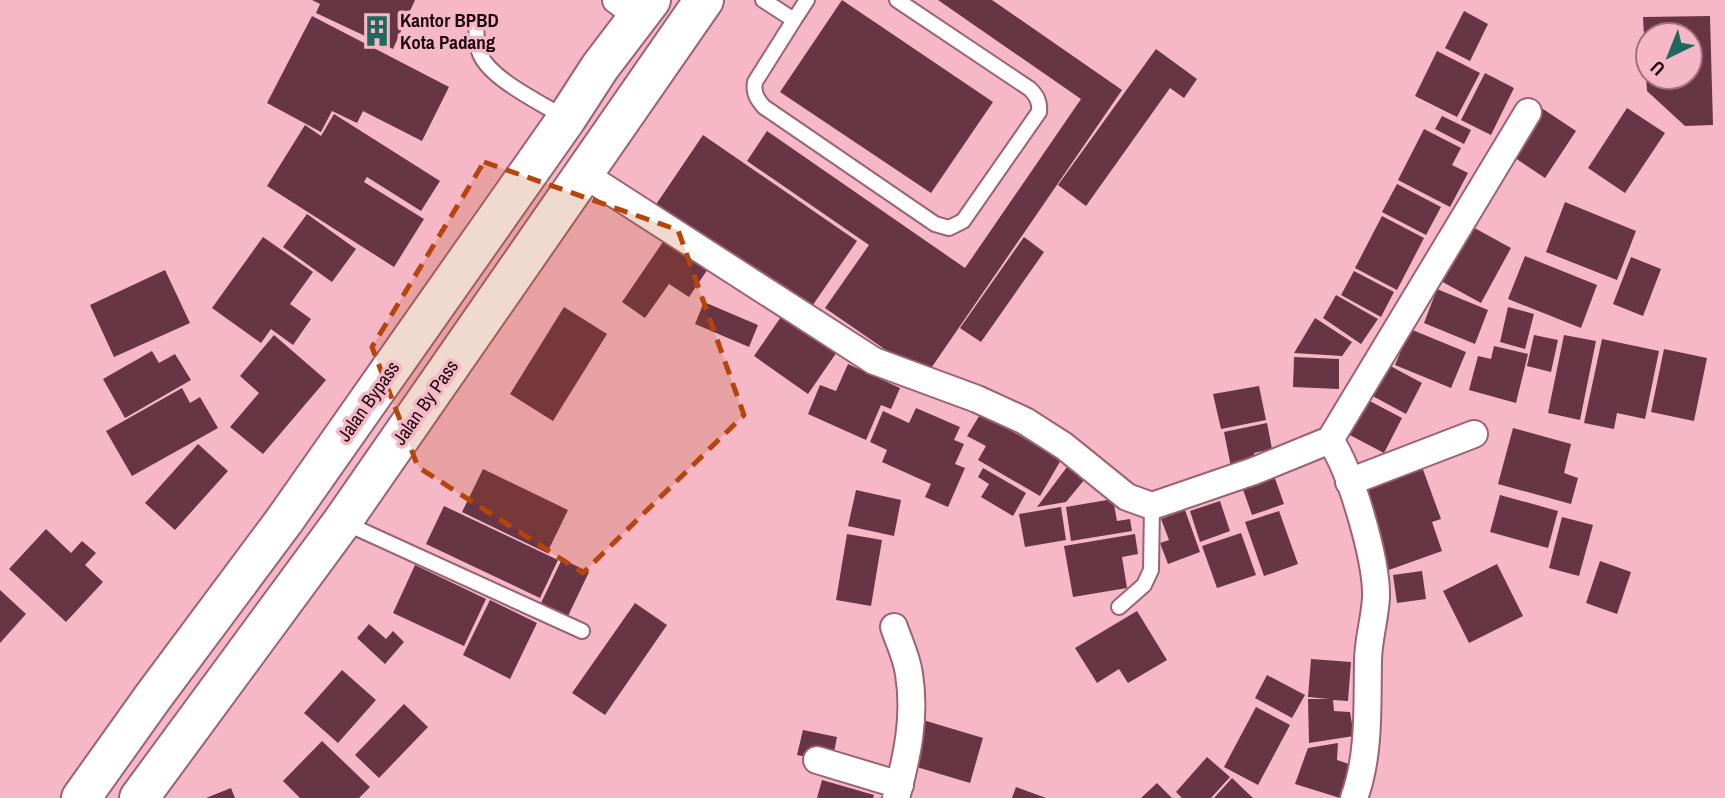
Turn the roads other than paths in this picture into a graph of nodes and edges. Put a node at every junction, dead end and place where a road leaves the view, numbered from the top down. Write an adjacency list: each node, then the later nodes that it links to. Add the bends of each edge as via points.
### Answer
1 (704, 0): 10 (highway, Jalan By Pass)
2 (763, 0): 6 (lane)
3 (807, 0): 6 (lane)
4 (897, 0): 6 (lane, via 1030,89 1040,106 963,221 949,228 935,224 757,100 755,82)
5 (635, 6): 9 (highway, Jalan Bypass)
6 (794, 20)
7 (476, 26): 9 (lane, via 480,54 494,71)
8 (1528, 112): 12 (street)
9 (567, 118): 21 (highway, Jalan Bypass, via 292,510)
10 (582, 173): 14 (street, via 874,361 1025,421 1127,497); 15 (highway, Jalan By Pass)
11 (1474, 434): 13 (street)
12 (1330, 440): 13 (street, via 1341,455); 14 (street)
13 (1349, 482): 23 (street, via 1373,561 1376,596 1368,651 1362,777)
14 (1152, 506): 16 (lane, via 1151,570 1144,584)
15 (342, 522): 18 (lane); 22 (highway, Jalan By Pass)
16 (1119, 607)
17 (894, 627): 20 (street, via 909,672 912,702 912,731)
18 (582, 631)
19 (817, 760): 20 (street)
20 (898, 792)
21 (81, 798)
22 (139, 798)
23 (1354, 798)

